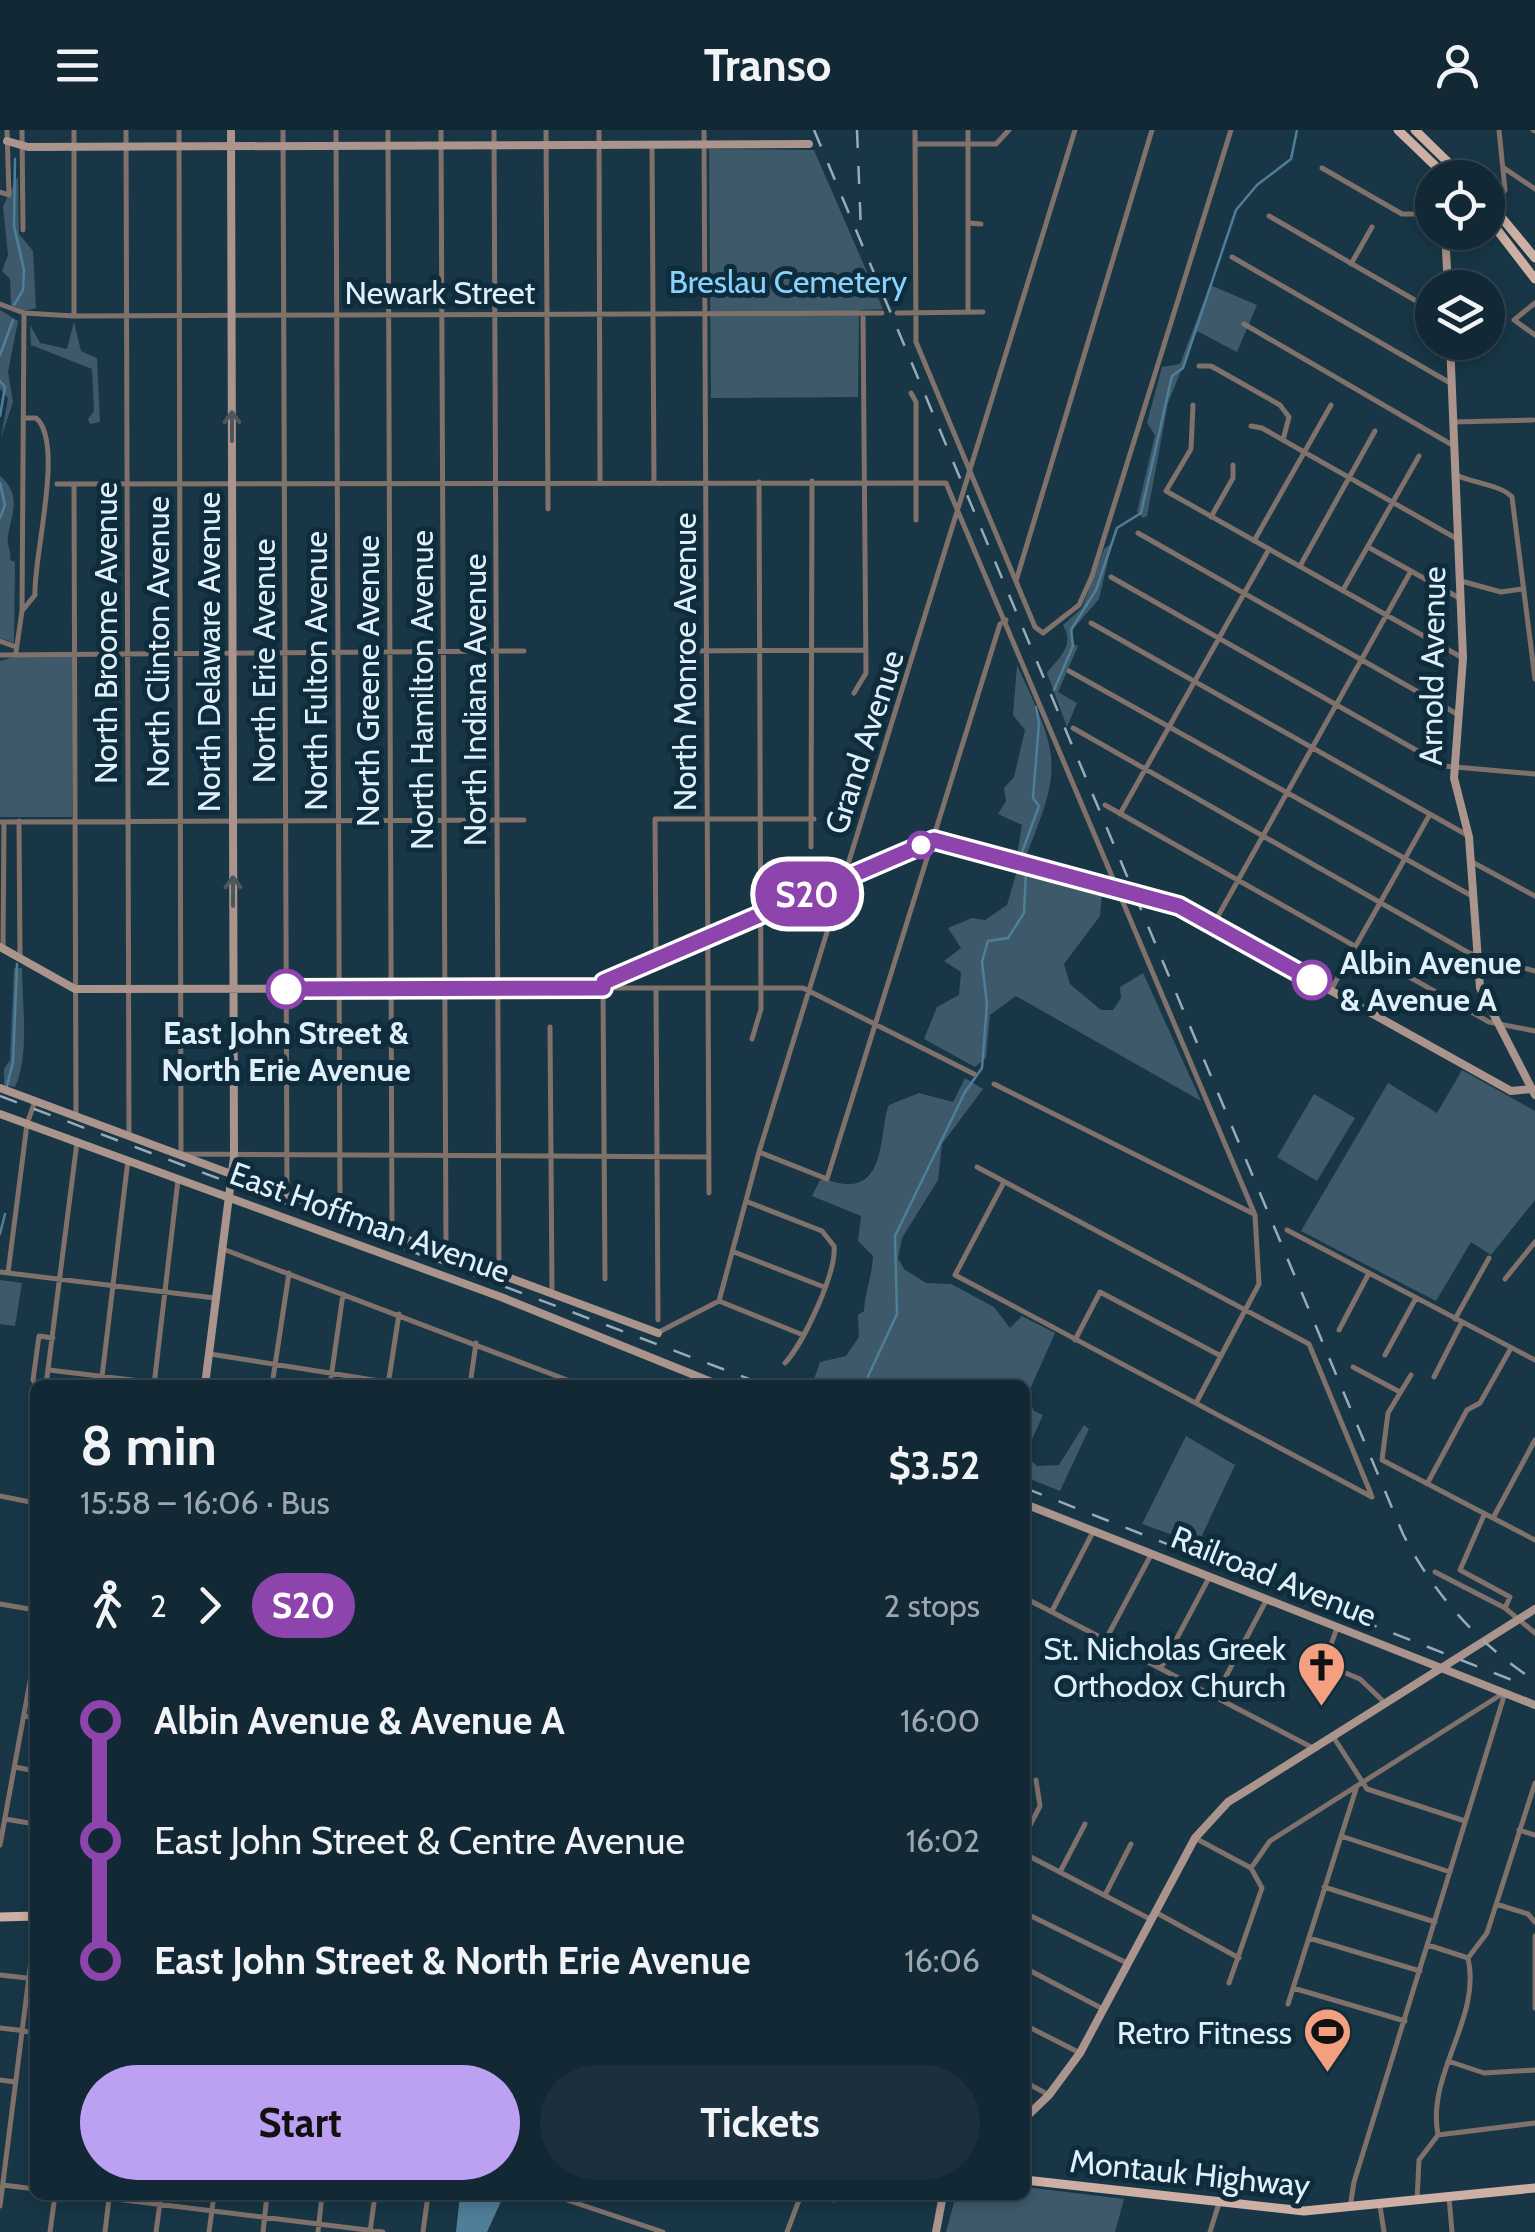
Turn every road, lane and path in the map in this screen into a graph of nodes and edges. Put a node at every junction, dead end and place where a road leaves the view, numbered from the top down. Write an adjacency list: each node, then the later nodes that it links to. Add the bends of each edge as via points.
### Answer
1 (6, 130): 24 (street)
2 (22, 130): 35 (street)
3 (74, 130): 36 (street)
4 (126, 130): 37 (street, North Broome Avenue)
5 (179, 130): 38 (street, North Clinton Avenue)
6 (231, 130): 39 (street, North Delaware Avenue)
7 (283, 130): 30 (street, North Erie Avenue)
8 (336, 130): 31 (street, North Fulton Avenue)
9 (388, 130): 40 (street, North Greene Avenue)
10 (441, 130): 32 (street, North Hamilton Avenue)
11 (494, 130): 33 (street, North Indiana Avenue)
12 (546, 130): 41 (street)
13 (599, 130): 25 (street)
14 (704, 130): 26 (street, North Monroe Avenue)
15 (915, 130): 28 (street)
16 (968, 130): 29 (street)
17 (1008, 130): 29 (street, via 996,144)
18 (1075, 130): 104 (street, Grand Avenue)
19 (1152, 130): 138 (street)
20 (1231, 130): 138 (street, via 1079,605 1047,632 1038,631)
21 (1398, 130): 42 (main road)
22 (1415, 130): 43 (main road)
23 (1498, 130): 44 (street)
24 (3, 140): 35 (street); 48 (street, via 9,195)
25 (599, 144): 34 (street); 41 (street); 77 (street)
26 (704, 144): 27 (street); 34 (street); 70 (street, North Monroe Avenue)
27 (809, 144)
28 (915, 144): 29 (street); 66 (street)
29 (968, 144): 52 (street)
30 (283, 145): 31 (street); 39 (street); 73 (street, North Erie Avenue)
31 (336, 145): 40 (street); 85 (street, North Fulton Avenue)
32 (441, 145): 33 (street); 40 (street); 74 (street, North Hamilton Avenue)
33 (494, 145): 41 (street); 75 (street, North Indiana Avenue)
34 (652, 145): 78 (street)
35 (22, 146): 36 (street); 55 (street)
36 (74, 146): 37 (street); 83 (street)
37 (126, 146): 38 (street); 84 (street, North Broome Avenue)
38 (179, 146): 39 (street); 80 (street, North Clinton Avenue)
39 (230, 146): 81 (street, North Delaware Avenue)
40 (388, 146): 82 (street, North Greene Avenue)
41 (546, 146): 76 (street)
42 (1433, 160)
43 (1438, 160)
44 (1502, 160)
45 (1322, 168): 49 (street, via 1402,214)
46 (1505, 168): 47 (street)
47 (1535, 189)
48 (0, 192)
49 (1415, 214)
50 (1268, 216): 60 (street)
51 (1505, 221): 59 (main road)
52 (968, 222): 53 (street); 67 (street)
53 (981, 224)
54 (1372, 227): 60 (street)
55 (23, 230)
56 (1505, 239): 58 (main road)
57 (1232, 257): 90 (street)
58 (1520, 258): 61 (main road); 62 (main road)
59 (1535, 258)
60 (1351, 264): 63 (street)
61 (1535, 271)
62 (1535, 279)
63 (1415, 300)
64 (0, 304): 69 (street, Newark Street)
65 (1534, 306): 87 (street, via 1515,323)
66 (916, 312): 67 (street); 72 (street); 104 (street, via 916,342)
67 (968, 312): 68 (street)
68 (983, 312)
69 (24, 313): 83 (street, Newark Street); 94 (street)
70 (705, 313): 78 (street, Newark Street); 79 (street, Newark Street); 108 (street, North Monroe Avenue)
71 (882, 313): 79 (street, Newark Street)
72 (897, 313)
73 (284, 314): 81 (street, Newark Street); 85 (street, Newark Street); 122 (street, North Erie Avenue)
74 (442, 314): 75 (street, Newark Street); 82 (street, Newark Street); 111 (street, North Hamilton Avenue)
75 (494, 314): 76 (street, Newark Street); 112 (street, North Indiana Avenue)
76 (547, 314): 77 (street, Newark Street); 113 (street)
77 (600, 314): 78 (street, Newark Street); 114 (street)
78 (652, 314): 115 (street)
79 (863, 314): 110 (street)
80 (179, 315): 81 (street, Newark Street); 84 (street, Newark Street); 120 (street, North Clinton Avenue)
81 (232, 315): 121 (street, North Delaware Avenue, one-way to 81)
82 (389, 315): 85 (street, Newark Street); 124 (street, North Greene Avenue)
83 (74, 316): 84 (street, Newark Street)
84 (126, 316): 119 (street, North Broome Avenue)
85 (337, 316): 123 (street, North Fulton Avenue)
86 (1244, 324): 100 (street)
87 (1535, 335)
88 (1451, 360): 90 (street, Arnold Avenue)
89 (1199, 366): 99 (street, via 1211,366 1285,410 1290,425)
90 (1452, 384): 96 (street, Arnold Avenue)
91 (910, 393): 107 (street, via 916,402)
92 (1193, 405): 128 (street, via 1191,449 1166,491)
93 (1331, 405): 101 (street)
94 (22, 418): 144 (street); 144 (street, via 36,418 46,432 44,534 34,563 35,594)
95 (1533, 420): 96 (street)
96 (1454, 422): 100 (street, Arnold Avenue)
97 (1251, 426): 99 (street)
98 (1375, 431): 106 (street)
99 (1283, 440): 101 (street)
100 (1454, 446): 105 (street, Arnold Avenue)
101 (1305, 453): 106 (street); 132 (street)
102 (1418, 456): 125 (street)
103 (1234, 464): 128 (street)
104 (971, 475): 126 (street, Grand Avenue); 138 (street)
105 (1456, 476): 131 (street, Arnold Avenue); 140 (street, via 1512,496)
106 (1349, 477): 125 (street); 135 (street)
107 (917, 480): 110 (street); 126 (street, via 946,482); 129 (street)
108 (706, 481): 115 (street); 116 (street); 158 (street, North Monroe Avenue)
109 (812, 481): 110 (street); 116 (street); 152 (street)
110 (864, 481): 153 (street)
111 (442, 482): 112 (street); 124 (street); 154 (street, North Hamilton Avenue)
112 (496, 482): 113 (street); 155 (street, North Indiana Avenue)
113 (547, 482): 114 (street); 127 (street)
114 (600, 482): 115 (street)
115 (654, 482)
116 (759, 482): 151 (street)
117 (57, 484): 118 (street)
118 (74, 484): 119 (street); 161 (street)
119 (127, 484): 120 (street); 159 (street, North Broome Avenue)
120 (180, 484): 121 (street); 162 (street, North Clinton Avenue)
121 (232, 484): 122 (street); 163 (street, North Delaware Avenue)
122 (285, 484): 123 (street); 164 (street, North Erie Avenue)
123 (337, 484): 124 (street); 165 (street, North Fulton Avenue)
124 (389, 484): 160 (street, North Greene Avenue)
125 (1393, 502): 131 (street); 133 (street)
126 (960, 508): 146 (street); 206 (street, Grand Avenue)
127 (548, 509)
128 (1211, 517): 132 (street)
129 (916, 520)
130 (1138, 533): 142 (street)
131 (1458, 540): 139 (street, Arnold Avenue)
132 (1254, 542): 134 (street)
133 (1368, 547): 136 (street); 141 (street)
134 (1269, 550): 135 (street); 142 (street)
135 (1300, 566): 141 (street)
136 (1411, 572): 143 (street); 145 (street)
137 (1112, 577): 148 (street)
138 (1016, 581)
139 (1461, 581): 140 (street, via 1501,592); 143 (street, Arnold Avenue)
140 (1522, 589): 170 (street)
141 (1343, 590): 145 (street)
142 (1244, 594): 148 (street); 168 (street)
143 (1461, 599): 167 (street, Arnold Avenue)
144 (22, 611): 150 (street)
145 (1386, 616): 167 (street); 168 (street)
146 (1006, 620): 202 (street); 208 (street)
147 (1091, 623): 171 (street)
148 (1220, 638): 171 (street); 173 (street)
149 (0, 641): 150 (street)
150 (16, 650): 161 (street); 166 (street)
151 (759, 650): 152 (street); 158 (street); 186 (street)
152 (812, 650): 153 (street); 187 (street)
153 (865, 650): 172 (street, via 866,673)
154 (443, 651): 155 (street); 160 (street); 189 (street, North Hamilton Avenue)
155 (496, 651): 156 (street); 190 (street, North Indiana Avenue)
156 (524, 651)
157 (680, 651): 158 (street)
158 (706, 651): 185 (street, North Monroe Avenue)
159 (128, 653): 161 (street); 162 (street); 193 (street, North Broome Avenue)
160 (390, 653): 165 (street); 196 (street, North Greene Avenue)
161 (75, 654): 198 (street)
162 (180, 654): 163 (street); 199 (street, North Clinton Avenue)
163 (232, 654): 164 (street); 194 (street, North Delaware Avenue)
164 (285, 654): 165 (street); 188 (street, North Erie Avenue)
165 (338, 654): 195 (street, North Fulton Avenue)
166 (0, 655)
167 (1463, 658): 174 (street, Arnold Avenue)
168 (1362, 660): 173 (street); 174 (street)
169 (1070, 671): 175 (street)
170 (1535, 679)
171 (1195, 682): 175 (street); 177 (street)
172 (854, 693)
173 (1338, 705): 177 (street); 178 (street)
174 (1458, 714): 178 (street, Arnold Avenue)
175 (1170, 726): 179 (street); 181 (street)
176 (1073, 728): 179 (street)
177 (1313, 749): 181 (street); 184 (street)
178 (1453, 768): 180 (street); 201 (street, Arnold Avenue)
179 (1145, 770): 183 (street); 200 (street)
180 (1535, 774)
181 (1288, 792): 200 (street); 204 (street)
182 (1105, 805): 183 (street)
183 (1120, 814): 207 (street)
184 (1430, 814): 201 (street); 204 (street)
185 (708, 819): 186 (street); 214 (street, North Monroe Avenue); 218 (street, via 655,820)
186 (760, 819): 187 (street); 212 (street)
187 (814, 819): 203 (street)
188 (286, 820): 194 (street); 195 (street); 233 (street, North Erie Avenue)
189 (444, 820): 190 (street); 196 (street); 224 (street, North Hamilton Avenue)
190 (498, 820): 191 (street); 225 (street, North Indiana Avenue)
191 (524, 820)
192 (19, 821): 197 (street); 198 (street); 219 (street)
193 (128, 821): 198 (street); 199 (street); 231 (street, North Broome Avenue)
194 (233, 821): 199 (street); 221 (street, North Delaware Avenue, one-way to 194)
195 (338, 821): 196 (street); 222 (street, North Fulton Avenue)
196 (390, 821): 223 (street, North Greene Avenue)
197 (2, 822): 216 (street)
198 (75, 822): 230 (street)
199 (180, 822): 232 (street, North Clinton Avenue)
200 (1263, 836): 207 (street); 211 (street)
201 (1469, 837): 205 (street, Arnold Avenue)
202 (934, 840): 206 (street); 208 (street); 237 (street)
203 (811, 847)
204 (1405, 858): 210 (street); 211 (street)
205 (1472, 862): 209 (street); 210 (street, Arnold Avenue)
206 (845, 877): 212 (street); 235 (street, Grand Avenue)
207 (1238, 880): 213 (street); 215 (street)
208 (1118, 888): 213 (street, via 1179,906); 273 (street)
209 (1535, 896)
210 (1474, 898): 217 (street, Arnold Avenue)
211 (1381, 902): 215 (street); 217 (street)
212 (760, 914): 214 (street); 229 (street)
213 (1213, 926): 234 (street)
214 (708, 937): 218 (street); 228 (street, North Monroe Avenue)
215 (1356, 946): 234 (street); 236 (street)
216 (2, 948): 219 (street)
217 (1478, 956): 220 (street); 236 (street, Arnold Avenue, via 1480,988)
218 (656, 958): 226 (street)
219 (20, 960): 230 (street)
220 (1535, 971)
221 (234, 988): 232 (street); 233 (street); 258 (street, North Delaware Avenue)
222 (338, 988): 223 (street); 233 (street); 260 (street, North Fulton Avenue)
223 (391, 988): 224 (street); 253 (street, North Greene Avenue)
224 (444, 988): 225 (street); 261 (street, North Hamilton Avenue)
225 (497, 988): 226 (street); 254 (street, North Indiana Avenue)
226 (603, 988): 227 (street); 256 (street)
227 (656, 988): 228 (street); 262 (street)
228 (708, 988): 229 (street); 257 (street, North Monroe Avenue)
229 (762, 988): 235 (street); 240 (street)
230 (76, 989): 231 (street); 247 (street)
231 (128, 989): 232 (street); 249 (street, North Broome Avenue)
232 (180, 989): 252 (street, North Clinton Avenue)
233 (286, 989): 259 (street, North Erie Avenue)
234 (1331, 990): 244 (street, via 1510,1091)
235 (809, 991): 237 (street); 251 (street, Grand Avenue)
236 (1499, 1024): 239 (street); 244 (street, Arnold Avenue)
237 (876, 1025): 241 (street); 251 (street, via 827,1178)
238 (550, 1027): 255 (street)
239 (1535, 1032)
240 (752, 1039)
241 (974, 1074)
242 (994, 1084): 273 (street)
243 (0, 1088): 245 (street, East Hoffman Avenue)
244 (1533, 1092)
245 (34, 1100): 247 (street, East Hoffman Avenue); 248 (street)
246 (0, 1114): 248 (street, East Hoffman Avenue)
247 (76, 1116): 249 (street, East Hoffman Avenue)
248 (27, 1124): 250 (street, East Hoffman Avenue); 283 (street)
249 (128, 1135): 252 (street, East Hoffman Avenue)
250 (77, 1142): 263 (street, East Hoffman Avenue); 286 (street)
251 (759, 1152): 271 (street, Grand Avenue)
252 (181, 1154): 258 (street); 265 (street, East Hoffman Avenue)
253 (392, 1156): 260 (street); 261 (street); 275 (street, North Greene Avenue)
254 (499, 1156): 255 (street); 261 (street); 281 (street, North Indiana Avenue)
255 (551, 1156): 256 (street); 291 (street)
256 (604, 1156): 262 (street); 287 (street)
257 (709, 1156): 262 (street); 269 (street, North Monroe Avenue)
258 (234, 1157): 259 (street); 265 (street, North Delaware Avenue)
259 (286, 1157): 260 (street); 268 (street, North Erie Avenue)
260 (340, 1157): 272 (street, North Fulton Avenue)
261 (445, 1157): 278 (street, North Hamilton Avenue)
262 (656, 1157): 299 (street)
263 (128, 1160): 266 (street, East Hoffman Avenue); 289 (street)
264 (977, 1167): 267 (street)
265 (234, 1173): 268 (street, East Hoffman Avenue); 270 (street, North Delaware Avenue)
266 (178, 1178): 270 (street, East Hoffman Avenue); 292 (street)
267 (1004, 1182): 297 (street); 305 (street, via 955,1275)
268 (287, 1192): 272 (street, East Hoffman Avenue)
269 (709, 1193)
270 (232, 1196): 277 (street, North Delaware Avenue); 332 (street, East Hoffman Avenue)
271 (748, 1202): 279 (street, Grand Avenue); 290 (street, via 830,1237 835,1254)
272 (340, 1212): 275 (street, East Hoffman Avenue)
273 (1254, 1215): 297 (street, via 1259,1284)
274 (1287, 1230): 285 (street)
275 (392, 1231): 278 (street, East Hoffman Avenue)
276 (1535, 1242): 288 (street)
277 (220, 1248): 284 (street); 294 (street, North Delaware Avenue)
278 (446, 1250): 281 (street, East Hoffman Avenue)
279 (734, 1252): 290 (street); 296 (street, Grand Avenue)
280 (1489, 1258): 300 (street)
281 (499, 1270): 291 (street, East Hoffman Avenue)
282 (0, 1272): 283 (street)
283 (8, 1273): 286 (street)
284 (289, 1274): 293 (street); 313 (street)
285 (1369, 1274): 295 (street); 301 (street)
286 (60, 1279): 289 (street); 304 (street)
287 (605, 1279)
288 (1505, 1279)
289 (112, 1285): 292 (street); 318 (street)
290 (824, 1287): 303 (street)
291 (552, 1291): 302 (street, East Hoffman Avenue)
292 (164, 1292): 294 (street); 324 (street)
293 (343, 1294): 298 (street); 316 (street)
294 (219, 1298): 308 (street, North Delaware Avenue)
295 (1416, 1298): 300 (street); 309 (street)
296 (719, 1302): 302 (street); 303 (street)
297 (1245, 1310): 310 (street); 334 (street, via 1309,1344 1372,1497)
298 (399, 1314): 306 (street); 329 (street)
299 (658, 1320)
300 (1459, 1320): 307 (street); 319 (street)
301 (1339, 1330)
302 (658, 1333)
303 (803, 1336): 312 (street)
304 (53, 1338): 315 (street); 320 (street, via 39,1336)
305 (1075, 1340): 310 (street, via 1100,1292); 334 (street)
306 (476, 1343): 330 (street); 331 (street)
307 (1511, 1348): 311 (street); 336 (street)
308 (210, 1354): 313 (street); 325 (street, North Delaware Avenue)
309 (1385, 1355)
310 (1221, 1356): 334 (street)
311 (1535, 1360)
312 (785, 1363)
313 (276, 1364): 316 (street); 326 (street)
314 (1352, 1367): 333 (street)
315 (49, 1370): 318 (street); 321 (street)
316 (332, 1373): 327 (street); 328 (street)
317 (1411, 1375): 333 (street)
318 (102, 1376): 322 (street); 323 (street)
319 (1434, 1377)
320 (36, 1380)
321 (47, 1380)
322 (102, 1380)
323 (128, 1380)
324 (154, 1380)
325 (207, 1380)
326 (273, 1380)
327 (331, 1380)
328 (368, 1380)
329 (389, 1380)
330 (471, 1380)
331 (568, 1380)
332 (694, 1380)
333 (1398, 1391): 336 (street, via 1382,1460)
334 (1196, 1402)
335 (1535, 1440): 341 (street)
336 (1427, 1484): 340 (street)
337 (0, 1496): 338 (street)
338 (30, 1501)
339 (1030, 1506): 342 (street, Railroad Avenue)
340 (1484, 1515): 341 (street); 350 (street, via 1460,1570 1510,1597)
341 (1493, 1518): 343 (street)
342 (1094, 1530): 344 (street, Railroad Avenue); 353 (street)
343 (1535, 1540)
344 (1152, 1553): 346 (street, Railroad Avenue); 357 (street)
345 (1435, 1572): 350 (street)
346 (1210, 1576): 347 (street, Railroad Avenue); 359 (street)
347 (1267, 1599): 355 (street, Railroad Avenue); 364 (street)
348 (1030, 1600): 353 (street)
349 (0, 1604): 351 (street)
350 (1504, 1608): 354 (street)
351 (30, 1609)
352 (1535, 1609): 354 (street)
353 (1052, 1611): 357 (street)
354 (1516, 1621): 356 (street); 360 (street)
355 (1337, 1628): 358 (street, Railroad Avenue); 365 (street, via 1324,1664 1363,1681)
356 (1535, 1633)
357 (1106, 1640): 359 (street)
358 (1406, 1655): 360 (street, Railroad Avenue); 361 (street, via 1420,1668)
359 (1162, 1668): 364 (street)
360 (1440, 1668): 361 (street); 363 (street, Railroad Avenue)
361 (1414, 1684): 365 (street)
362 (30, 1685): 367 (street)
363 (1505, 1693): 366 (street, Railroad Avenue); 374 (street); 377 (street)
364 (1215, 1697): 370 (street)
365 (1384, 1702): 369 (street)
366 (1535, 1705)
367 (24, 1716): 368 (street); 371 (street)
368 (30, 1717)
369 (1332, 1735): 370 (street); 374 (street)
370 (1312, 1748): 384 (street, via 1228,1802)
371 (14, 1767): 372 (street); 376 (street)
372 (30, 1770)
373 (1036, 1780): 380 (street, via 1040,1806)
374 (1361, 1783): 377 (street); 383 (street); 388 (street, via 1270,1841)
375 (1535, 1783): 381 (street)
376 (5, 1819): 378 (street); 386 (street)
377 (1466, 1821): 390 (street)
378 (30, 1823)
379 (1085, 1824): 389 (street)
380 (1030, 1825)
381 (1519, 1830): 382 (street); 393 (street)
382 (1535, 1835)
383 (1340, 1836): 390 (street); 391 (street)
384 (1196, 1838): 388 (street); 394 (street)
385 (1131, 1844): 392 (street)
386 (0, 1845)
387 (1030, 1857): 389 (street)
388 (1250, 1868): 403 (street, via 1262,1898)
389 (1060, 1872): 392 (street)
390 (1450, 1872): 398 (street)
391 (1324, 1888): 398 (street); 401 (street)
392 (1105, 1895): 394 (street)
393 (1496, 1904): 399 (street); 404 (street, via 1481,1945)
394 (1153, 1915): 403 (street); 406 (street)
395 (30, 1916): 397 (main road)
396 (1030, 1916): 406 (street)
397 (0, 1917)
398 (1435, 1922): 402 (street)
399 (1535, 1922)
400 (1535, 1936): 414 (street)
401 (1309, 1938): 408 (street); 412 (street)
402 (1428, 1945): 404 (street); 408 (street)
403 (1239, 1958): 411 (street)
404 (1468, 1958): 423 (street, via 1472,1979)
405 (30, 1964): 410 (street)
406 (1126, 1964): 415 (street)
407 (1030, 1971): 415 (street)
408 (1420, 1971): 417 (street)
409 (0, 1974): 410 (street)
410 (28, 1978): 420 (street)
411 (1229, 1982)
412 (1293, 1988): 413 (street); 417 (street)
413 (1288, 2004)
414 (1534, 2008): 416 (street)
415 (1103, 2009): 422 (street)
416 (1526, 2014)
417 (1405, 2021): 456 (street)
418 (0, 2028): 420 (street)
419 (1030, 2028): 422 (street)
420 (22, 2030): 421 (street); 426 (street)
421 (30, 2031)
422 (1080, 2053): 428 (street)
423 (1448, 2061): 424 (street, via 1484,2073); 433 (street, via 1434,2103)
424 (1535, 2070)
425 (0, 2080): 426 (street)
426 (15, 2082): 432 (street)
427 (1030, 2085): 428 (street)
428 (1049, 2095): 429 (street)
429 (1030, 2113)
430 (1535, 2123): 433 (street)
431 (0, 2133): 432 (street)
432 (9, 2134): 435 (street)
433 (1438, 2135): 451 (street, via 1419,2160)
434 (1030, 2181): 452 (main road, Montauk Highway)
435 (1, 2185): 436 (street); 454 (street)
436 (30, 2188)
437 (1535, 2188): 438 (main road, Montauk Highway)
438 (1449, 2197): 451 (main road, Montauk Highway); 473 (street)
439 (54, 2200): 461 (street)
440 (109, 2200): 462 (street)
441 (131, 2200): 453 (street)
442 (160, 2200): 453 (street)
443 (213, 2200): 457 (street)
444 (267, 2200): 458 (street)
445 (321, 2200): 459 (street)
446 (374, 2200): 460 (street)
447 (427, 2200): 467 (street)
448 (567, 2200): 468 (street)
449 (798, 2200): 469 (street)
450 (943, 2200): 470 (street)
451 (1417, 2201): 455 (main road, Montauk Highway)
452 (1219, 2203): 456 (main road, Montauk Highway); 471 (street)
453 (160, 2204): 457 (street); 463 (street)
454 (0, 2206)
455 (1380, 2206): 456 (main road, Montauk Highway); 472 (street)
456 (1350, 2210)
457 (212, 2211): 458 (street); 464 (street)
458 (265, 2218): 459 (street); 465 (street)
459 (318, 2228): 460 (street)
460 (370, 2231): 466 (street)
461 (50, 2232)
462 (104, 2232)
463 (156, 2232)
464 (209, 2232)
465 (263, 2232)
466 (383, 2232)
467 (423, 2232)
468 (663, 2232)
469 (788, 2232)
470 (936, 2232)
471 (1210, 2232)
472 (1384, 2232)
473 (1452, 2232)

